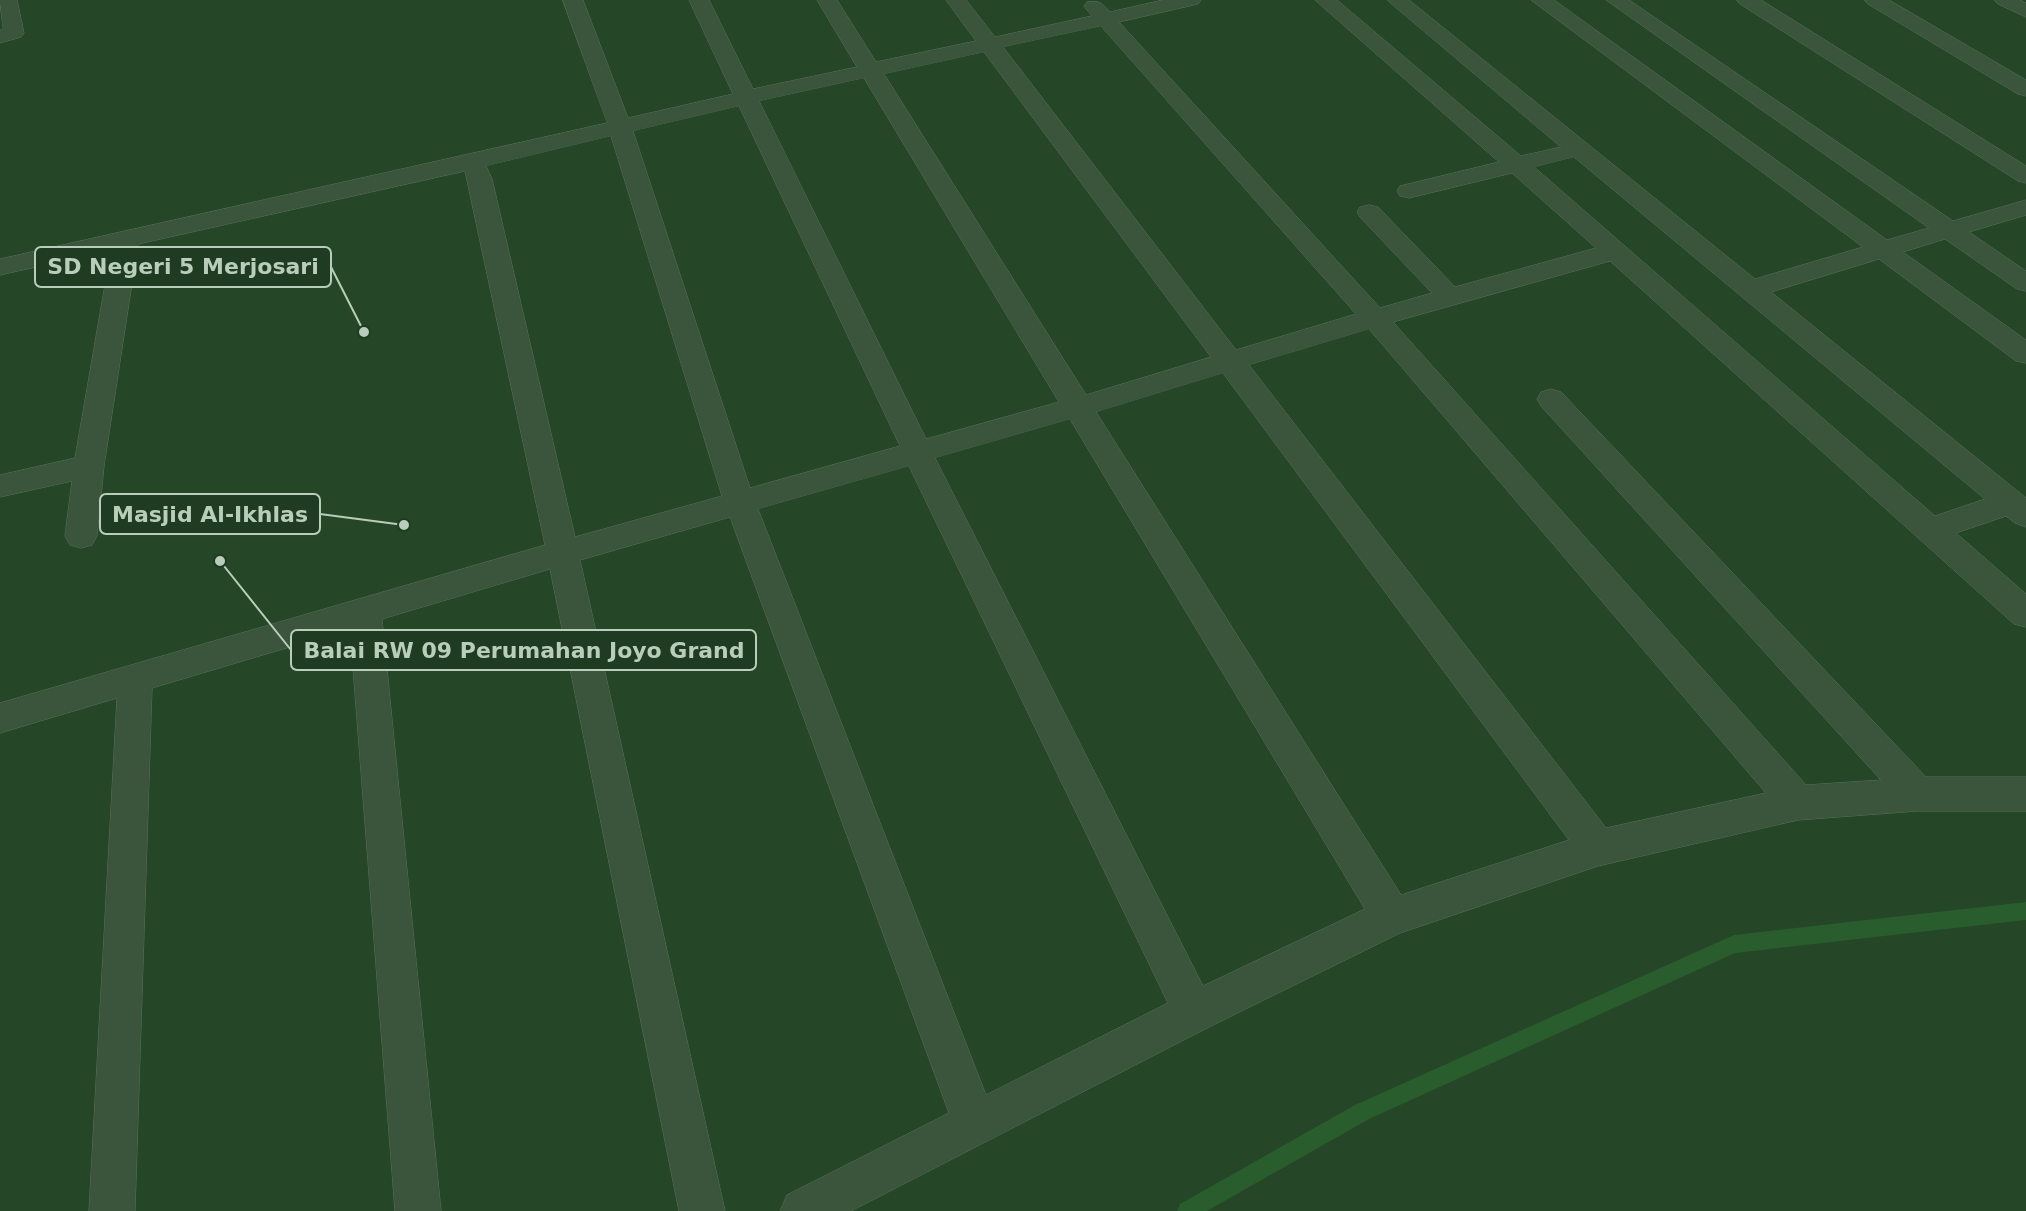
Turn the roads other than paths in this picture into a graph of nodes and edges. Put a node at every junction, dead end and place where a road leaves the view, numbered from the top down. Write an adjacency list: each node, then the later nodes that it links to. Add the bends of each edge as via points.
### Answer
1 (7, 0): 16 (street, via 14,33)
2 (573, 0): 21 (street)
3 (699, 0): 20 (street)
4 (827, 0): 18 (street)
5 (956, 0): 17 (street)
6 (1191, 0): 14 (street)
7 (1324, 0): 24 (street)
8 (1541, 0): 31 (street)
9 (1616, 0): 29 (street)
10 (1747, 0): 25 (street)
11 (1875, 0): 19 (street)
12 (2005, 0): 15 (street)
13 (1405, 1): 22 (street)
14 (1097, 9): 17 (street); 37 (street)
15 (2026, 11)
16 (0, 36)
17 (989, 44): 18 (street); 39 (street)
18 (871, 71): 20 (street); 41 (street)
19 (2026, 89)
20 (748, 97): 21 (street); 42 (street)
21 (620, 127): 23 (street); 45 (street)
22 (1580, 149): 24 (street); 35 (street)
23 (473, 162): 30 (street); 49 (street, via 536,426)
24 (1518, 166): 26 (street); 32 (street)
25 (2026, 176)
26 (1409, 191)
27 (2026, 207): 29 (street)
28 (1368, 212): 36 (street)
29 (1948, 230): 31 (street); 34 (street)
30 (126, 239): 33 (street); 43 (street)
31 (1884, 248): 35 (street); 38 (street)
32 (1615, 251): 36 (street); 47 (street)
33 (0, 267)
34 (2026, 283)
35 (1750, 290): 46 (street)
36 (1450, 297): 37 (street)
37 (1374, 318): 39 (street); 56 (street)
38 (2026, 354)
39 (1229, 363): 41 (street); 57 (street)
40 (1551, 399): 54 (street)
41 (1078, 407): 42 (street); 58 (street)
42 (918, 451): 45 (street); 59 (street)
43 (89, 466): 44 (street); 48 (street)
44 (0, 486)
45 (740, 503): 49 (street); 60 (street)
46 (2018, 509): 47 (street)
47 (1932, 530): 51 (street)
48 (81, 536)
49 (561, 554): 50 (street); 63 (street)
50 (365, 613): 52 (street); 62 (street)
51 (2026, 614)
52 (135, 679): 53 (street); 61 (street)
53 (0, 718)
54 (1918, 794): 55 (street); 56 (street)
55 (2026, 794)
56 (1798, 803): 57 (street)
57 (1598, 848): 58 (street)
58 (1392, 917): 59 (street)
59 (1194, 1012): 60 (street)
60 (975, 1124): 64 (street)
61 (112, 1211)
62 (417, 1211)
63 (702, 1211)
64 (803, 1211)

